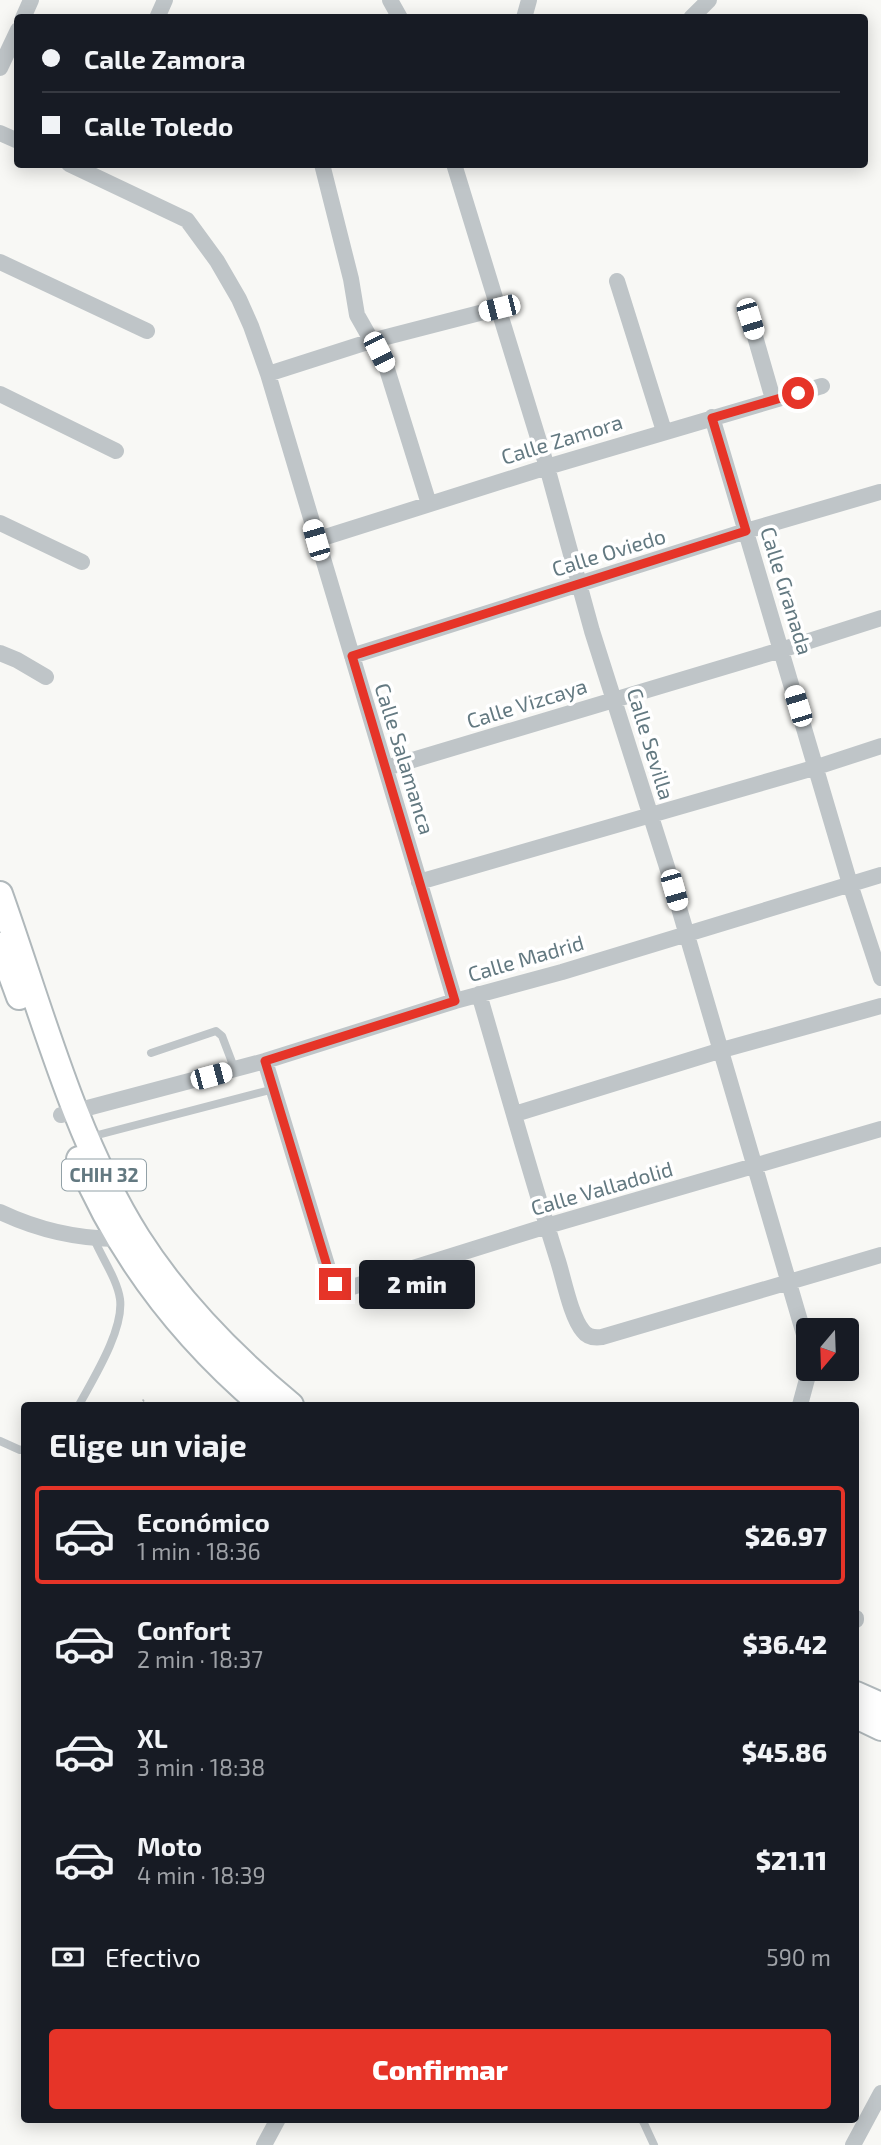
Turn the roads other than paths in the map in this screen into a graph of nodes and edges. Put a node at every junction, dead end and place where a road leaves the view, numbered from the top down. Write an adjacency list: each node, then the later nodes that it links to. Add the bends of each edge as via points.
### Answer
1 (709, 0): 2 (street)
2 (695, 14)
3 (14, 38): 4 (street)
4 (0, 68)
5 (77, 168): 14 (street, Calle Salamanca, via 187,220 239,299)
6 (322, 168): 13 (street, via 356,315)
7 (455, 168): 10 (street, Calle Sevilla)
8 (0, 262): 12 (street)
9 (617, 281): 19 (street)
10 (499, 308): 13 (street); 21 (street, Calle Sevilla)
11 (750, 319): 17 (street)
12 (148, 331)
13 (371, 341): 14 (street); 23 (street, via 386,366)
14 (268, 374): 26 (street, Calle Salamanca)
15 (822, 386): 17 (street, Calle Zamora)
16 (0, 394): 20 (street)
17 (774, 399): 18 (street, Calle Zamora)
18 (712, 418): 19 (street, Calle Zamora); 25 (street, Calle Granada)
19 (664, 431): 21 (street, Calle Zamora)
20 (116, 451)
21 (547, 467): 23 (street, Calle Zamora); 28 (street, Calle Sevilla)
22 (880, 492): 25 (street, Calle Oviedo)
23 (429, 504): 26 (street, Calle Zamora)
24 (0, 523): 27 (street)
25 (746, 531): 28 (street, Calle Oviedo); 30 (street, Calle Granada)
26 (316, 540): 32 (street, Calle Salamanca)
27 (82, 562)
28 (580, 584): 32 (street, Calle Oviedo); 34 (street, Calle Sevilla)
29 (881, 618): 30 (street, Calle Vizcaya)
30 (781, 650): 34 (street, Calle Vizcaya); 36 (street, Calle Granada)
31 (0, 653): 33 (street)
32 (352, 656): 37 (street, Calle Salamanca)
33 (46, 677)
34 (614, 699): 37 (street, Calle Vizcaya); 38 (street, Calle Sevilla)
35 (881, 746): 36 (street)
36 (817, 767): 38 (street); 41 (street, Calle Granada)
37 (386, 768): 40 (street, Calle Salamanca)
38 (650, 814): 40 (street); 43 (street, Calle Sevilla)
39 (881, 875): 41 (street, Calle Madrid)
40 (419, 882): 47 (street, Calle Salamanca)
41 (850, 884): 43 (street, Calle Madrid); 45 (street, Calle Granada)
42 (0, 894): 54 (main road, CHIH 32)
43 (686, 934): 46 (street, Calle Madrid); 49 (street, Calle Sevilla)
44 (0, 945): 54 (main road, CHIH 32)
45 (881, 978)
46 (479, 994): 47 (street, Calle Madrid); 55 (street)
47 (455, 1001): 51 (street, Calle Madrid)
48 (881, 1006): 49 (street)
49 (722, 1051): 55 (street); 58 (street, Calle Sevilla)
50 (151, 1053): 52 (lane, via 216,1031)
51 (265, 1061): 52 (street, Calle Madrid); 53 (street)
52 (235, 1070): 54 (street, Calle Madrid)
53 (274, 1089): 57 (lane); 60 (street, Calle Valladolid, via 335,1284 357,1287)
54 (69, 1113): 57 (main road, CHIH 32); 61 (main road, CHIH 32)
55 (515, 1114): 60 (street)
56 (881, 1129): 58 (street, Calle Valladolid)
57 (88, 1138): 68 (main road, CHIH 32, via 122,1210 164,1275 225,1346)
58 (755, 1167): 60 (street, Calle Valladolid); 63 (street, Calle Sevilla)
59 (0, 1212): 61 (street, via 46,1231)
60 (547, 1226): 63 (street, via 581,1330 593,1338)
61 (106, 1239): 66 (lane, via 120,1309 107,1350); 67 (main road, CHIH 32, via 192,1337)
62 (881, 1255): 63 (street)
63 (789, 1283): 64 (street, Calle Sevilla)
64 (800, 1318)
65 (806, 1381): 69 (street)
66 (81, 1402)
67 (258, 1402)
68 (288, 1402)
69 (801, 1402)
70 (0, 1441): 71 (lane)
71 (21, 1450)
72 (859, 1695): 73 (main road)
73 (881, 1705)
74 (859, 1717): 75 (main road)
75 (881, 1728)
76 (881, 2093): 81 (street)
77 (276, 2123): 79 (street)
78 (644, 2123): 80 (lane)
79 (264, 2145)
80 (653, 2145)
81 (853, 2145)

